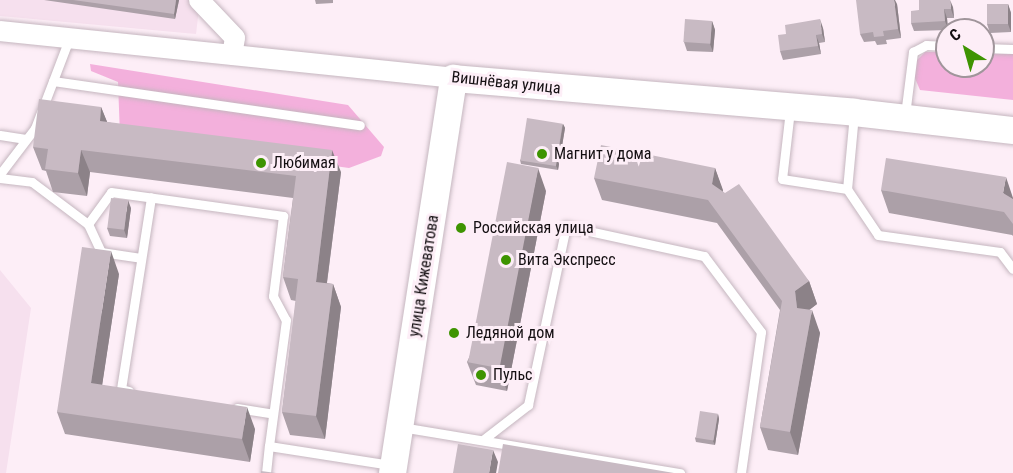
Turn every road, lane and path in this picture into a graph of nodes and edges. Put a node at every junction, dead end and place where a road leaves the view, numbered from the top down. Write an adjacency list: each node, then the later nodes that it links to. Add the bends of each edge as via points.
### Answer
1 (199, 0): 7 (street, via 235,38)
2 (0, 31): 3 (street, Вишнёвая улица)
3 (69, 39): 7 (street, Вишнёвая улица); 9 (lane)
4 (935, 45): 12 (lane, via 913,52)
5 (995, 48): 6 (lane)
6 (1013, 49)
7 (232, 56): 8 (street, Вишнёвая улица)
8 (453, 78): 10 (main road, Вишнёвая улица); 26 (main road, улица Кижеватова)
9 (53, 81): 13 (lane); 16 (lane, via 35,128)
10 (790, 107): 11 (main road, Вишнёвая улица); 18 (lane, via 782,179)
11 (854, 112): 12 (main road, Вишнёвая улица); 18 (lane)
12 (905, 117): 14 (main road, Вишнёвая улица)
13 (360, 125)
14 (1013, 130)
15 (0, 135): 16 (lane)
16 (26, 140): 17 (lane)
17 (0, 176): 20 (lane, via 32,182)
18 (847, 189): 22 (lane, via 878,235 1000,252)
19 (151, 197): 20 (lane, via 111,192); 21 (lane); 25 (lane, via 283,216 273,296 286,320)
20 (87, 225): 21 (lane, via 101,252)
21 (141, 258): 23 (lane, via 121,389)
22 (1013, 269)
23 (144, 393)
24 (226, 406): 25 (lane)
25 (273, 414): 28 (lane)
26 (400, 427): 27 (lane); 29 (main road, улица Кижеватова)
27 (484, 440): 31 (lane); 32 (lane, via 528,405 566,226 704,256 761,332)
28 (269, 446): 29 (lane); 30 (lane)
29 (393, 469)
30 (266, 473)
31 (680, 473)
32 (741, 473)

